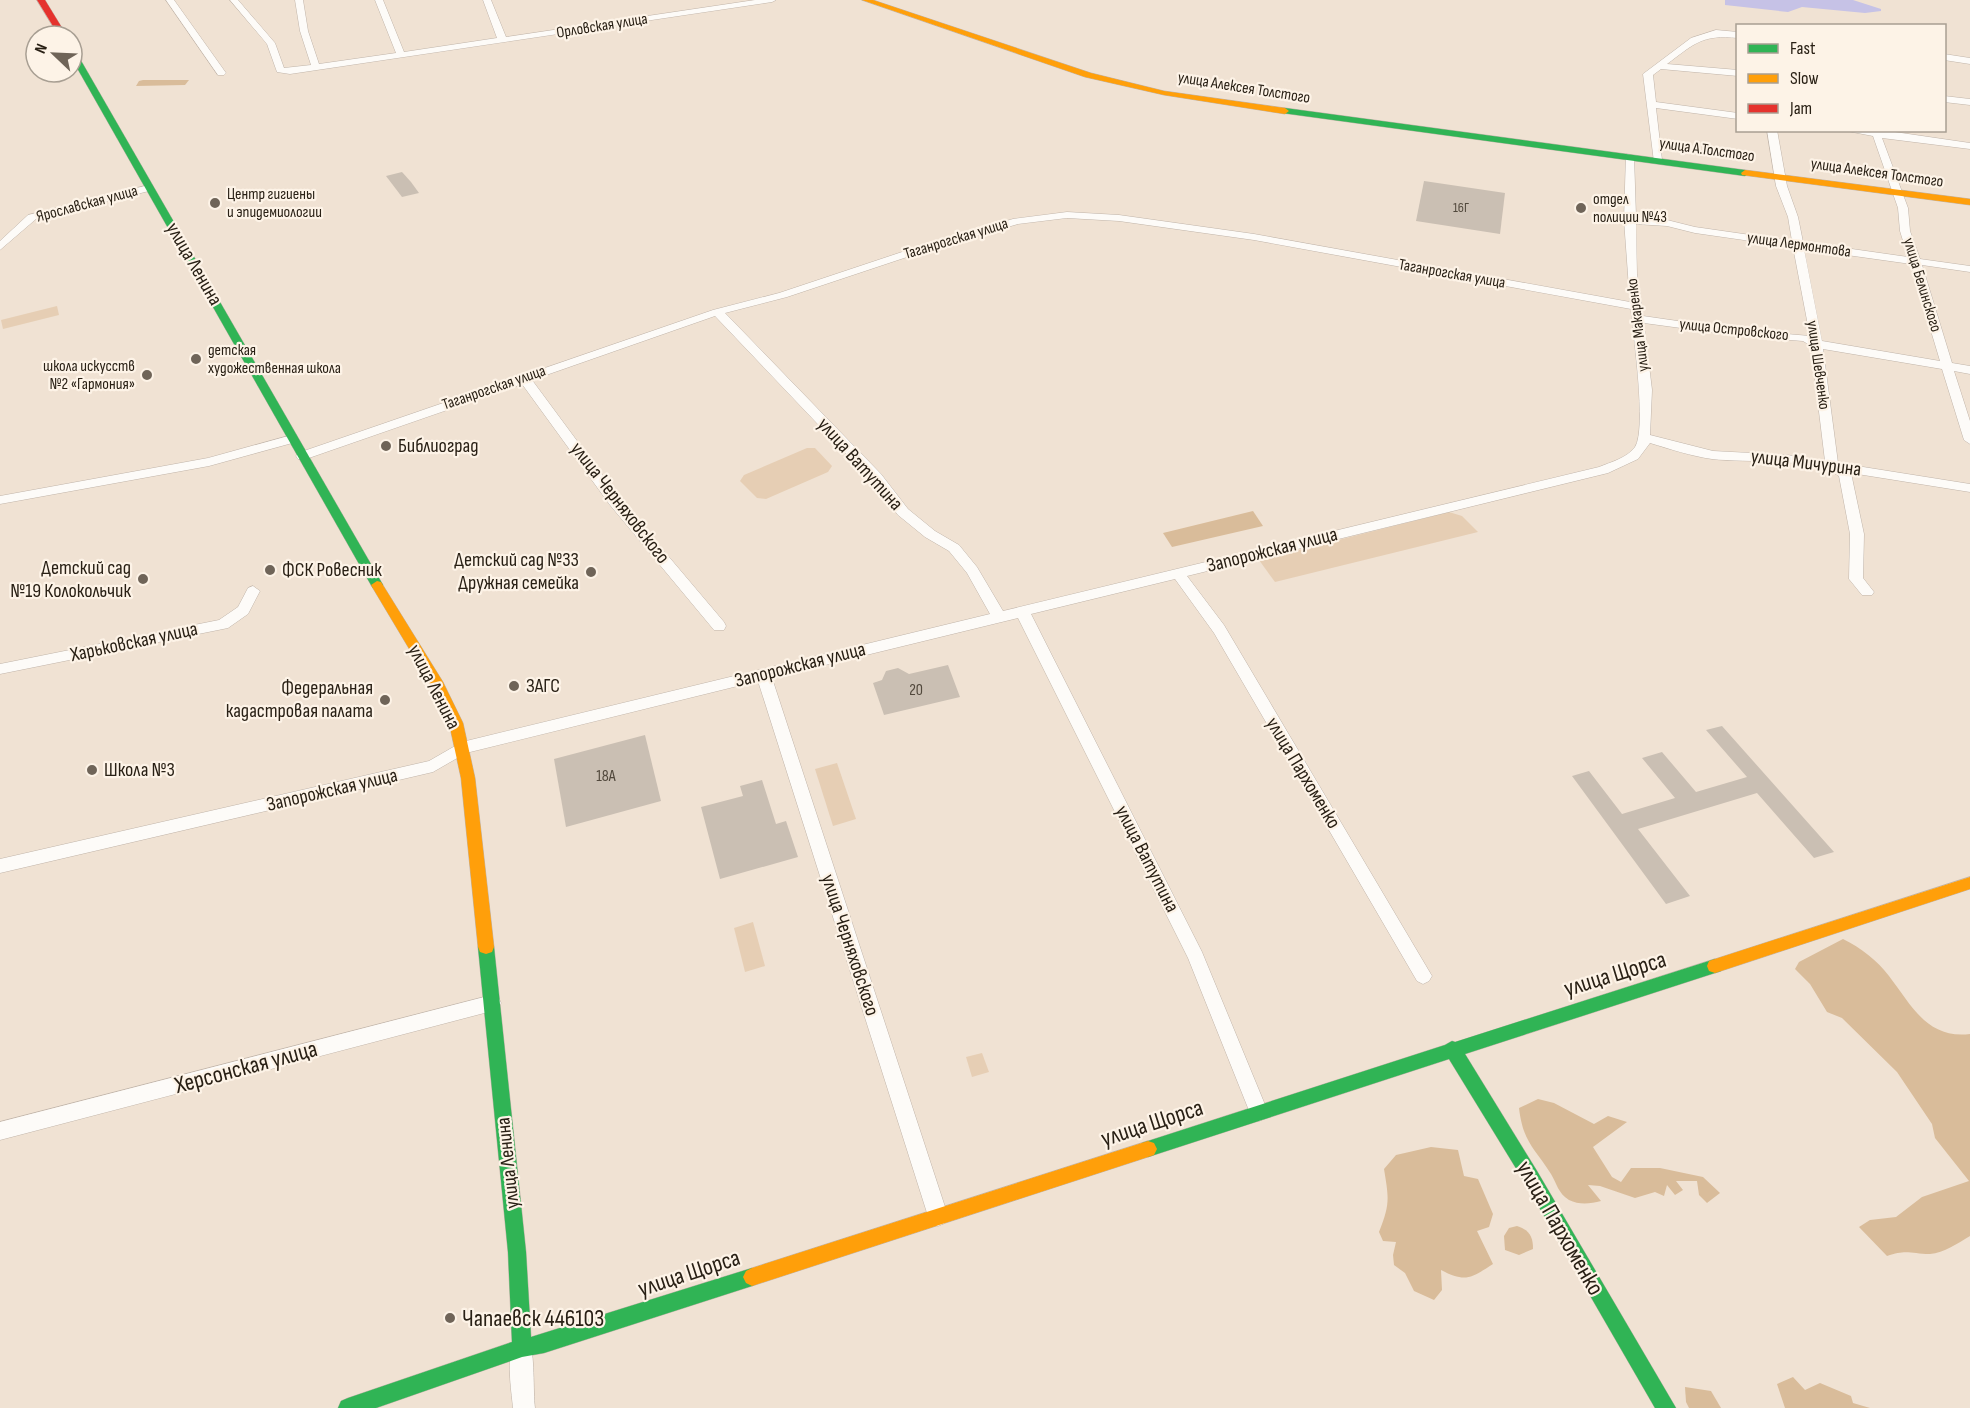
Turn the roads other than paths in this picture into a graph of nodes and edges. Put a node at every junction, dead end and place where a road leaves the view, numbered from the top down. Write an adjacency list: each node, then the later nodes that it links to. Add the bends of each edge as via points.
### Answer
1 (41, 0): 9 (street)
2 (170, 0): 18 (street)
3 (234, 0): 16 (street, Орловская улица, via 271,43 280,70)
4 (299, 0): 16 (street)
5 (379, 0): 12 (street)
6 (487, 0): 11 (street)
7 (772, 0): 11 (street, Орловская улица)
8 (866, 0): 27 (street, улица Алексея Толстого, via 1088,75 1151,90 1286,112)
9 (56, 24)
10 (1736, 35): 15 (street, via 1716,33 1684,45)
11 (503, 41): 12 (street, Орловская улица)
12 (401, 55): 16 (street, Орловская улица)
13 (1946, 57): 14 (street)
14 (1970, 61)
15 (1658, 66): 19 (street); 22 (street, via 1648,74)
16 (316, 67)
17 (84, 73): 30 (street, улица Ленина)
18 (221, 73)
19 (1736, 73)
20 (1946, 99): 21 (street)
21 (1970, 102)
22 (1651, 104): 23 (street); 28 (street)
23 (1736, 116)
24 (1772, 132): 29 (street, улица Шевченко)
25 (1877, 133): 26 (street); 31 (street, улица Белинского)
26 (1970, 146)
27 (1629, 156): 28 (street, улица А.Толстого); 33 (street, улица Макаренко)
28 (1657, 160): 29 (street, улица А.Толстого)
29 (1780, 176): 31 (street, улица Алексея Толстого); 34 (street, улица Шевченко)
30 (149, 188): 35 (street, Ярославская улица, via 32,217); 46 (street, улица Ленина)
31 (1896, 192): 32 (street, улица Алексея Толстого); 36 (street, улица Белинского)
32 (1970, 202)
33 (1629, 220): 34 (street, улица Лермонтова); 38 (street, улица Макаренко)
34 (1798, 244): 36 (street, улица Лермонтова); 41 (street, улица Шевченко)
35 (0, 247)
36 (1917, 262): 37 (street, улица Лермонтова); 42 (street, улица Белинского)
37 (1970, 269)
38 (1635, 306): 39 (street, Таганрогская улица, via 1254,237 1067,214 1017,221); 40 (street, улица Макаренко)
39 (717, 312): 44 (street, Таганрогская улица); 56 (street, улица Ватутина, via 876,477 903,513 954,548 972,570)
40 (1639, 319): 41 (street, улица Островского, via 1805,338); 45 (street, улица Макаренко, via 1646,390)
41 (1817, 344): 42 (street, улица Островского); 49 (street, улица Шевченко)
42 (1945, 365): 43 (street, улица Островского); 47 (street, улица Белинского)
43 (1970, 370)
44 (524, 378): 48 (street, Таганрогская улица); 57 (street, улица Черняховского, via 615,502)
45 (1644, 436): 49 (street, улица Мичурина, via 1713,455); 52 (street, Запорожская улица, via 1643,445 1634,456 1603,470)
46 (292, 439): 48 (street, улица Ленина); 51 (street, via 209,462)
47 (1970, 440)
48 (302, 456): 60 (street, улица Ленина, via 438,686 456,723)
49 (1832, 465): 50 (street, улица Мичурина); 54 (street, улица Шевченко, via 1845,474 1857,534 1856,579)
50 (1970, 488)
51 (0, 500)
52 (1178, 573): 55 (street, Запорожская улица); 63 (street, улица Пархоменко, via 1219,629)
53 (253, 591): 58 (street, Харьковская улица, via 243,610 223,624)
54 (1868, 592)
55 (1022, 611): 56 (street, Запорожская улица); 66 (street, улица Ватутина, via 1196,957)
56 (999, 617): 59 (street, Запорожская улица)
57 (719, 626)
58 (0, 669)
59 (763, 674): 60 (street, Запорожская улица); 68 (street, улица Черняховского)
60 (462, 747): 61 (street, Запорожская улица, via 433,766); 64 (street, улица Ленина)
61 (0, 866)
62 (1970, 883): 65 (street, улица Щорса)
63 (1423, 976)
64 (492, 1003): 67 (street, Херсонская улица); 69 (street, улица Ленина, via 518,1262)
65 (1452, 1049): 66 (street, улица Щорса); 72 (street, улица Пархоменко)
66 (1259, 1112): 68 (street, улица Щорса)
67 (0, 1131)
68 (938, 1216): 69 (street, улица Щорса)
69 (522, 1348): 70 (street, улица Щорса); 71 (street, улица Ленина)
70 (348, 1408)
71 (524, 1408)
72 (1666, 1408)

